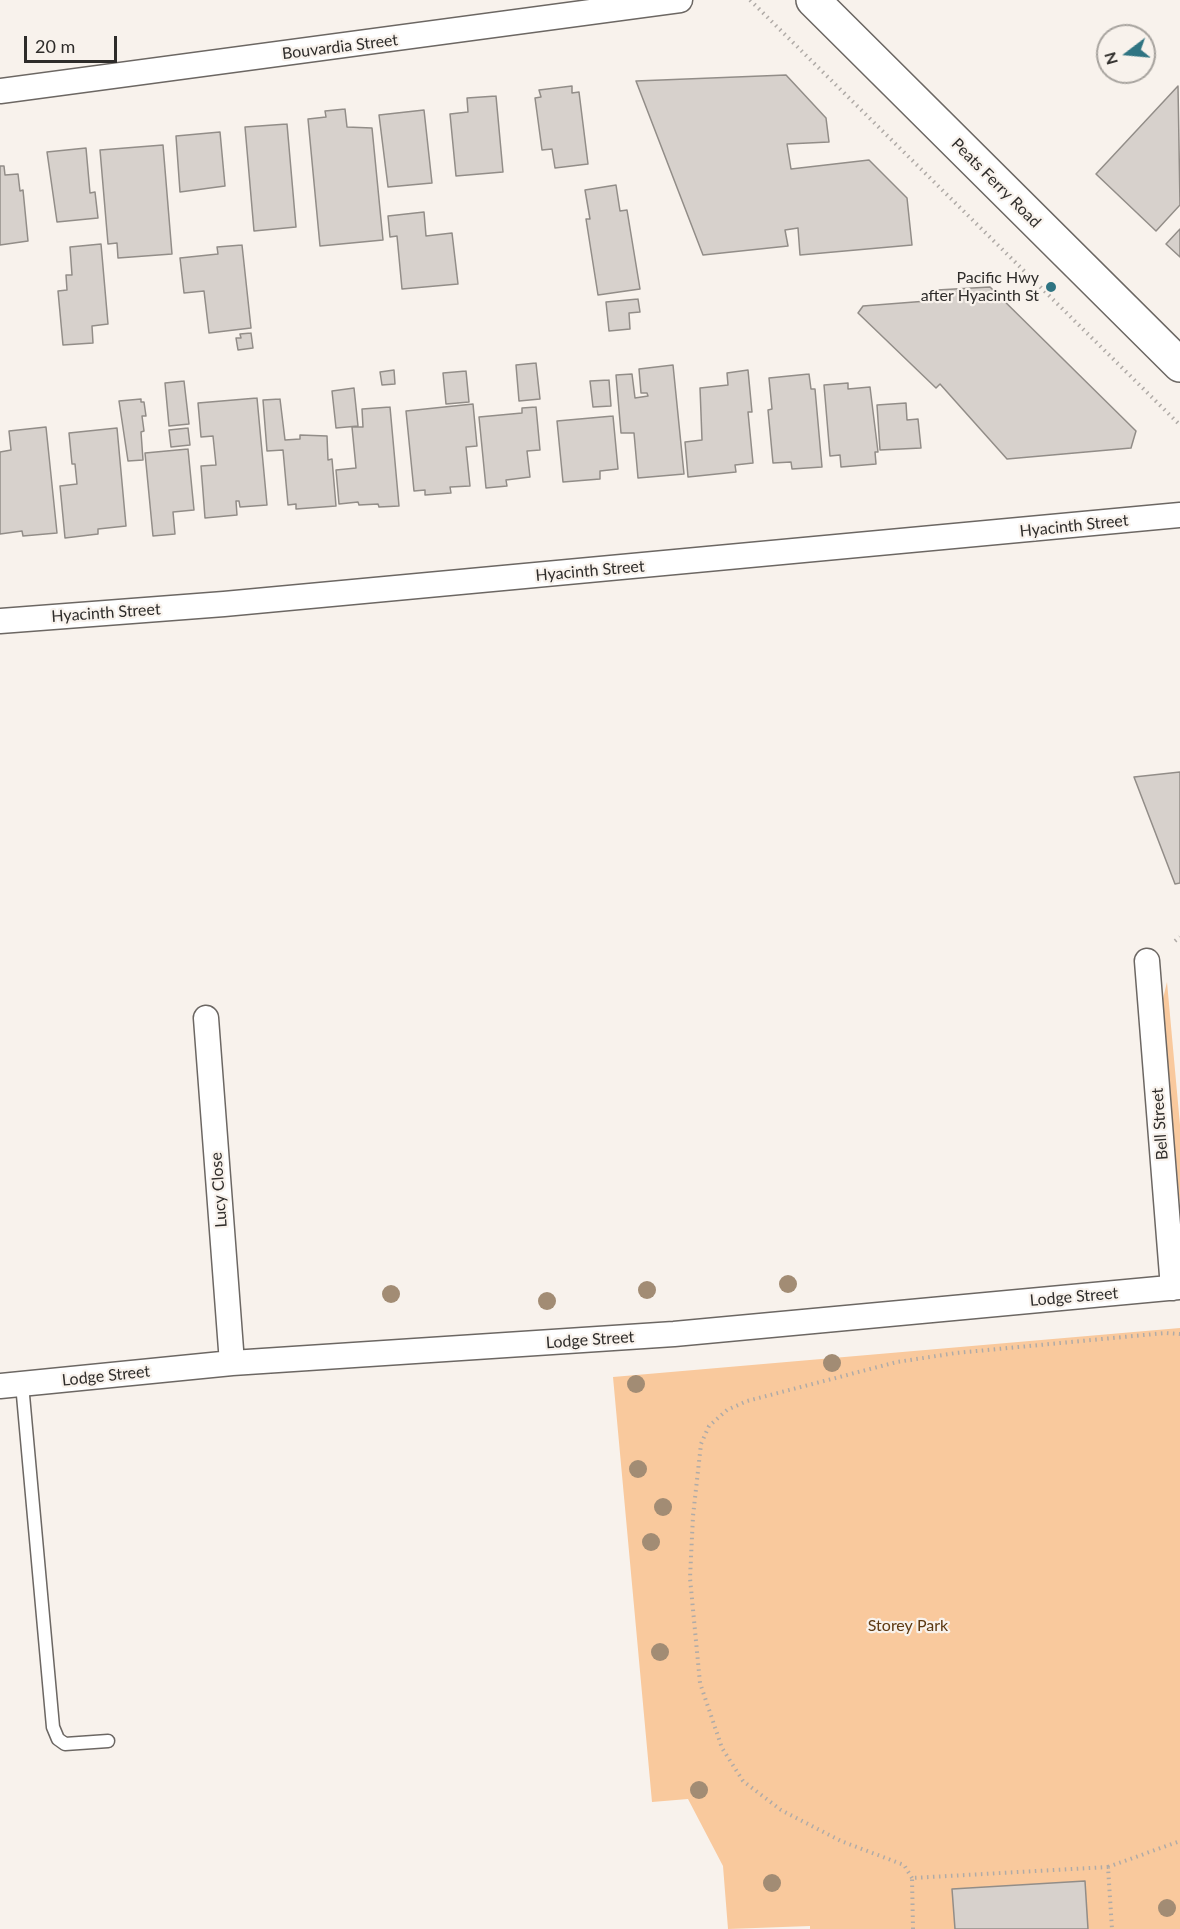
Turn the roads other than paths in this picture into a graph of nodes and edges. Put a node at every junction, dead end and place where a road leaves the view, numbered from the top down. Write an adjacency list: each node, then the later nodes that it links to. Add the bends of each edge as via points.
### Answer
1 (680, 0): 3 (street, Bouvardia Street)
2 (813, 0): 4 (main road, Peats Ferry Road)
3 (0, 91)
4 (1180, 365)
5 (1180, 515): 6 (street, Hyacinth Street, via 259,601)
6 (0, 621)
7 (1147, 961): 9 (street, Bell Street)
8 (206, 1018): 10 (street, Lucy Close)
9 (1176, 1288): 10 (street, Lodge Street, via 674,1334)
10 (232, 1363): 11 (street, Lodge Street)
11 (11, 1385): 12 (lane, via 53,1726 58,1739 65,1744)
12 (108, 1741)

